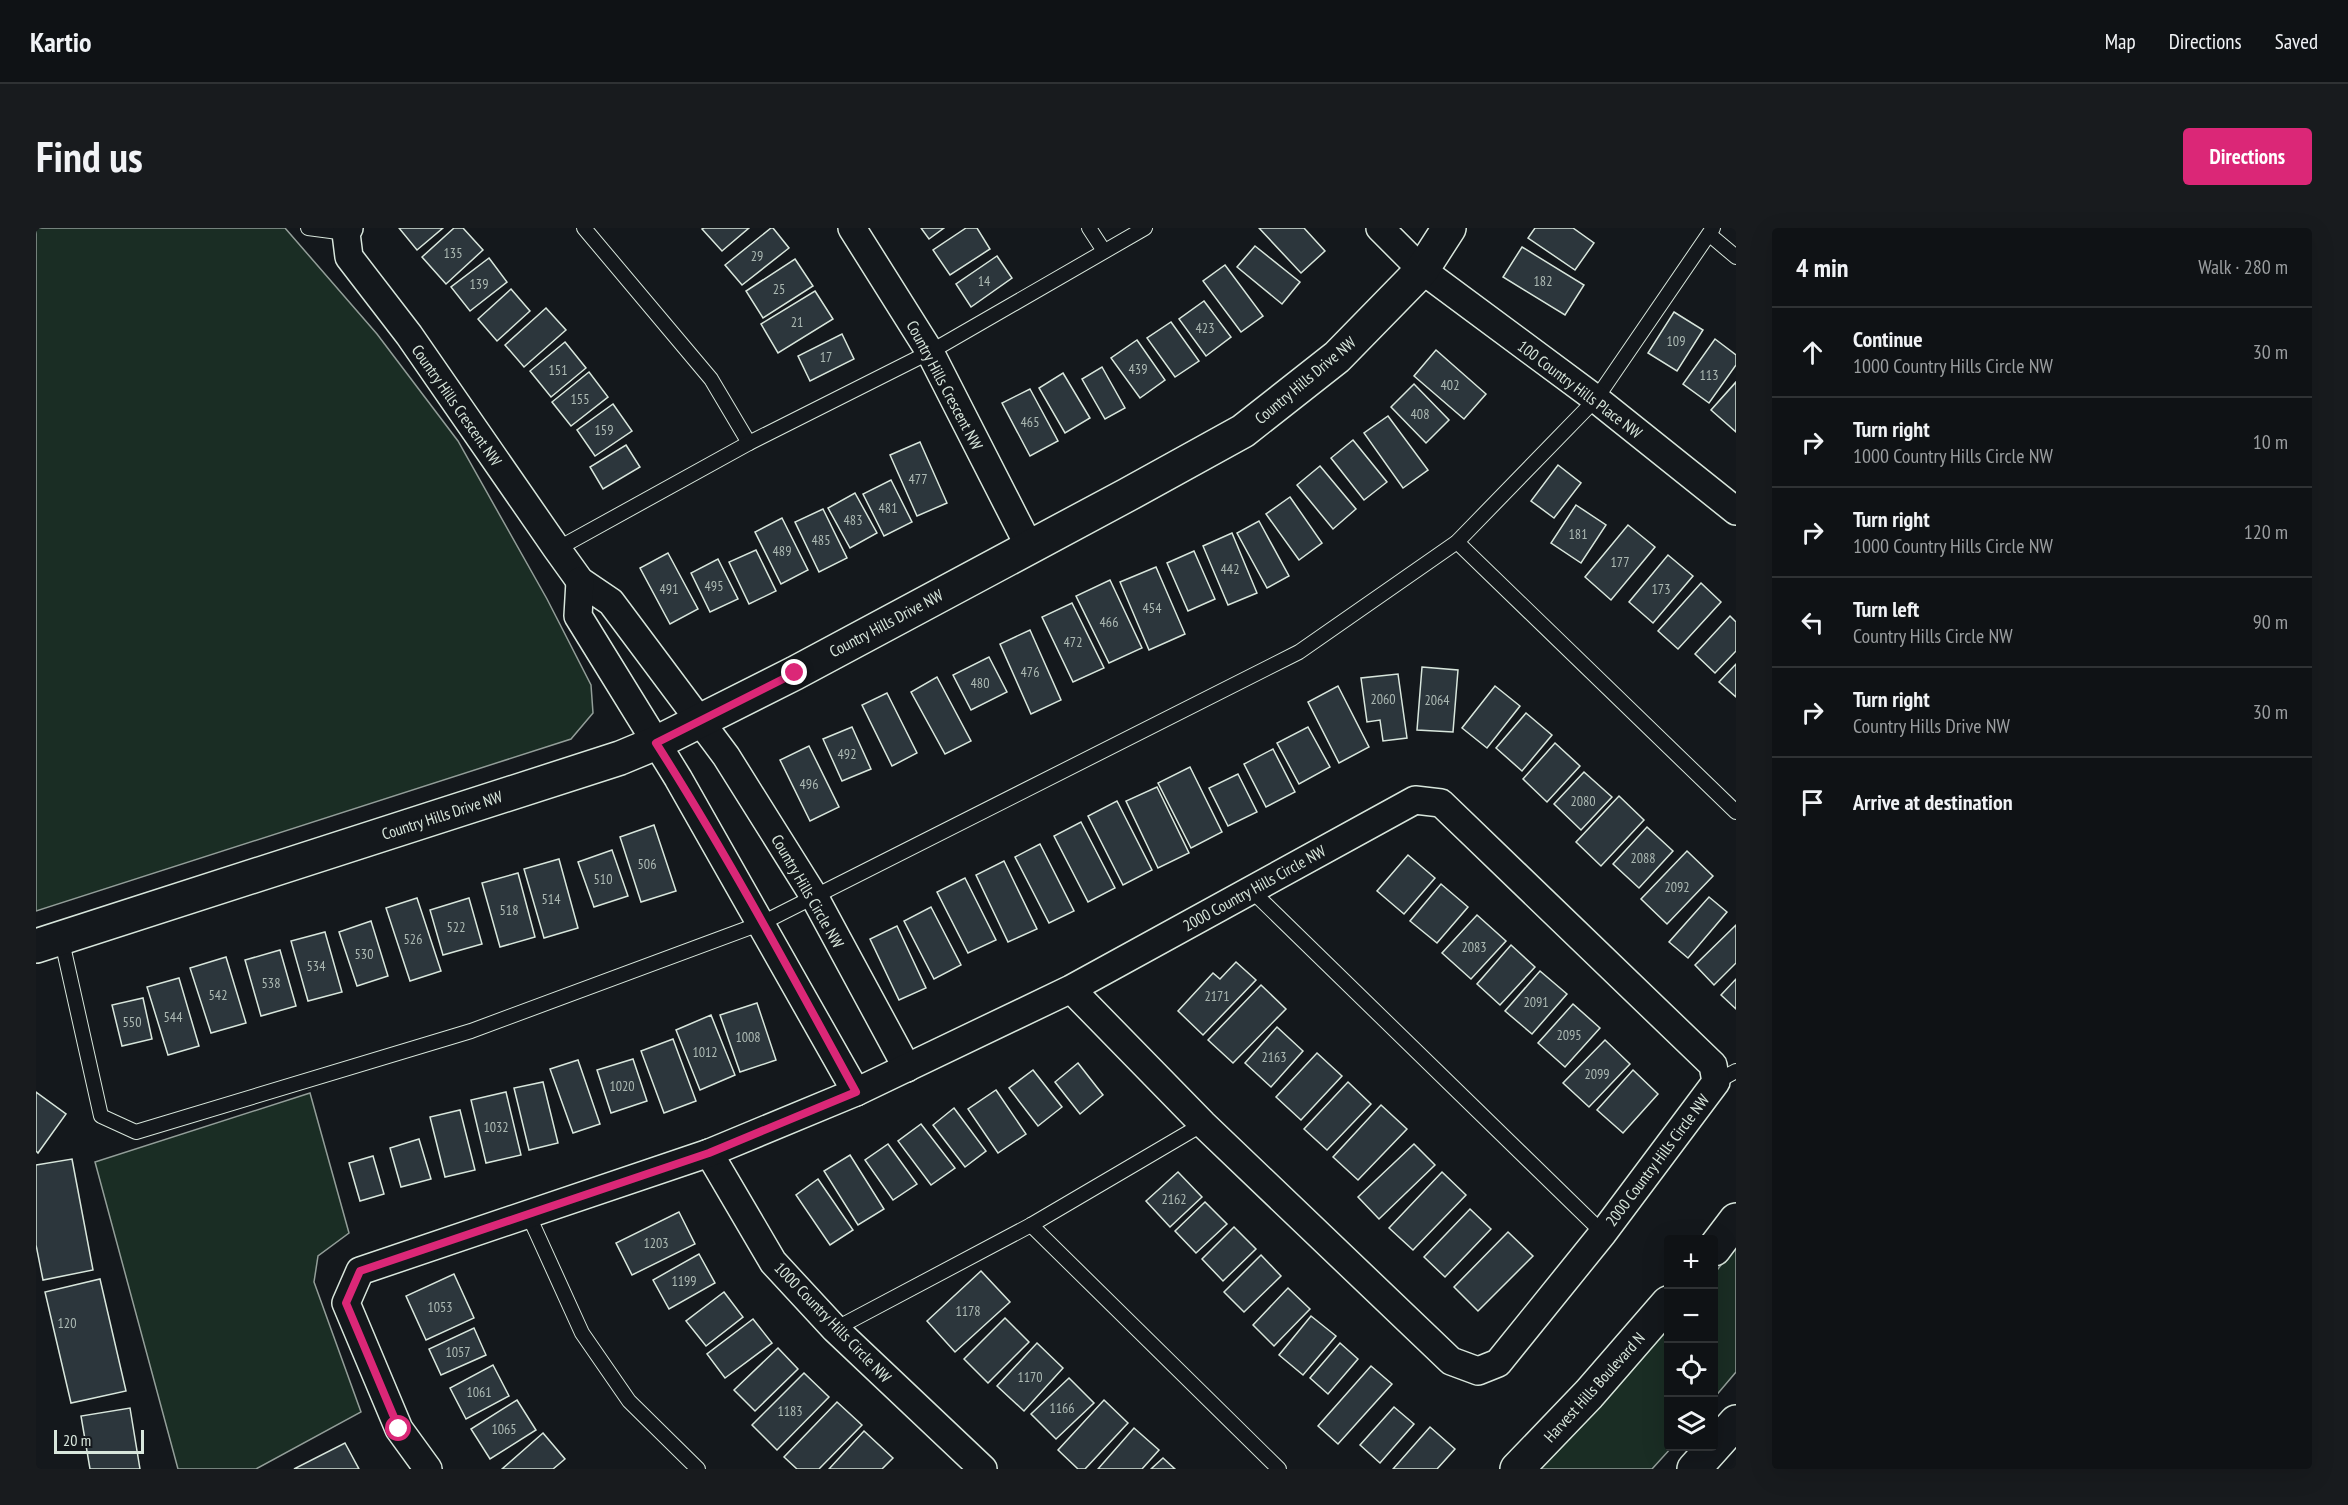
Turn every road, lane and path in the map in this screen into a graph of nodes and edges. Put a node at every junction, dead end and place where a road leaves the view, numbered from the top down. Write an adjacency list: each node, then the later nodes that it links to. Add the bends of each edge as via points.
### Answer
1 (308, 228): 8 (lane)
2 (584, 228): 15 (lane, via 711,379)
3 (852, 228): 13 (street, Country Hills Crescent NW)
4 (1089, 228): 10 (lane)
5 (1145, 228): 10 (lane)
6 (1380, 228): 12 (street, 100 Country Hills Place NW)
7 (1449, 228): 12 (street, Country Hills Drive NW)
8 (348, 230): 19 (street, Country Hills Crescent NW, via 349,257 408,334)
9 (1712, 232): 11 (lane); 14 (lane)
10 (1104, 251): 13 (lane)
11 (1736, 257)
12 (1422, 270): 14 (street, 100 Country Hills Place NW); 18 (street, Country Hills Drive NW, via 1337,357 1243,431)
13 (930, 352): 15 (lane); 18 (street, Country Hills Crescent NW)
14 (1596, 399): 16 (street, 100 Country Hills Place NW); 17 (lane)
15 (749, 443): 19 (lane)
16 (1736, 511)
17 (1457, 543): 23 (lane); 25 (lane, via 1299,652)
18 (1029, 546): 21 (street, Country Hills Drive NW)
19 (557, 549): 20 (street, Country Hills Crescent NW)
20 (580, 581): 21 (street, Country Hills Crescent NW, via 611,602); 22 (street, via 578,616)
21 (700, 721): 22 (street, Country Hills Drive NW); 25 (street, Country Hills Circle NW)
22 (656, 743): 26 (street); 27 (street, Country Hills Drive NW, via 609,762)
23 (1736, 812)
24 (1250, 889): 28 (street, 2000 Country Hills Circle NW); 30 (street, 2000 Country Hills Circle NW, via 1415,800 1441,803); 37 (lane)
25 (815, 898): 26 (lane); 29 (street, Country Hills Circle NW)
26 (762, 923): 27 (lane, via 471,1031 136,1132 101,1116); 31 (street)
27 (49, 942)
28 (1071, 989): 29 (street, 2000 Country Hills Circle NW); 32 (street, 2000 Country Hills Circle NW)
29 (907, 1068): 31 (street, 2000 Country Hills Circle NW)
30 (1726, 1077): 37 (street, 2000 Country Hills Circle NW)
31 (856, 1092): 33 (street)
32 (1203, 1124): 36 (lane); 37 (street, 2000 Country Hills Circle NW, via 1451,1361 1478,1371 1498,1363)
33 (709, 1153): 34 (street); 40 (street, 1000 Country Hills Circle NW, via 773,1262)
34 (528, 1214): 42 (street, via 360,1271 346,1303 399,1429); 43 (lane, via 582,1333 628,1401)
35 (1736, 1220): 38 (street)
36 (1031, 1225): 40 (lane); 45 (lane)
37 (1603, 1233)
38 (1718, 1243)
39 (1664, 1308): 46 (street, Harvest Hills Boulevard N)
40 (836, 1329): 44 (street, 1000 Country Hills Circle NW)
41 (1736, 1422): 47 (street)
42 (428, 1469)
43 (698, 1469)
44 (983, 1469)
45 (1279, 1469)
46 (1517, 1469)
47 (1694, 1469)

